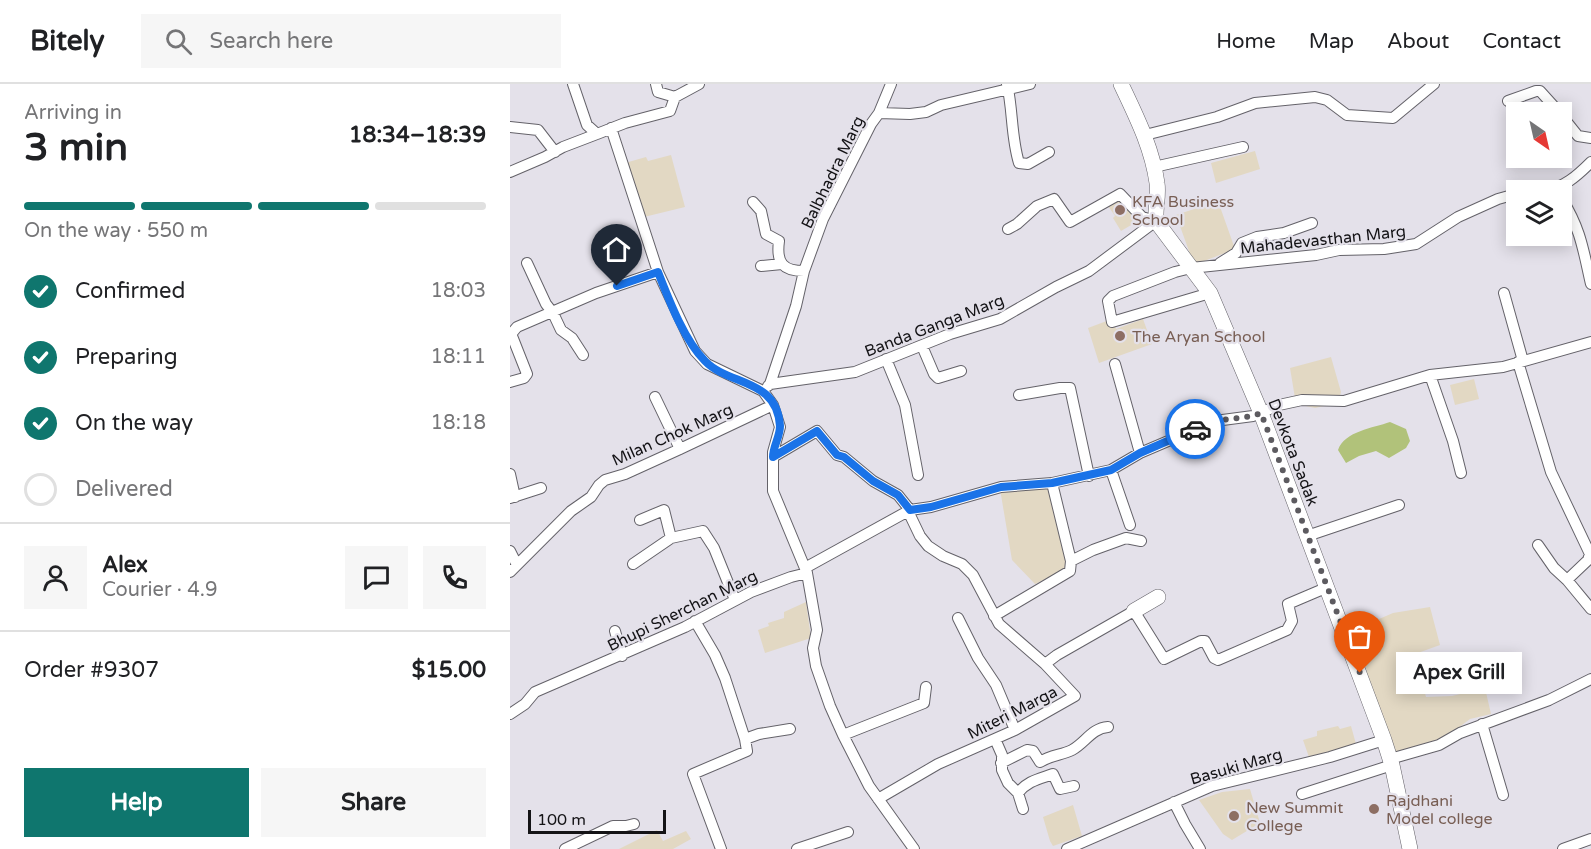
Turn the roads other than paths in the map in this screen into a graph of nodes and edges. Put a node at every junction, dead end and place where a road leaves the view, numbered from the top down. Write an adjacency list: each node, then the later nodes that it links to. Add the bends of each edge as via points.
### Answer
1 (573, 84): 16 (street, via 587,124)
2 (656, 84): 9 (street, via 658,92)
3 (699, 84): 9 (street)
4 (891, 84): 12 (street)
5 (1030, 84): 8 (street, Balbhadra Marg)
6 (1121, 84): 17 (main road)
7 (1434, 84): 17 (street, via 1393,118 1347,115 1327,100 1315,97 1255,103)
8 (1007, 87): 12 (street, Balbhadra Marg, via 926,112); 21 (street, via 1019,163 1028,164)
9 (675, 97): 14 (street, via 670,111)
10 (1508, 101): 11 (street, via 1540,91)
11 (1550, 102)
12 (879, 113): 37 (street, Balbhadra Marg, via 823,219)
13 (510, 127): 20 (street, via 538,130)
14 (611, 128): 16 (street); 38 (street)
15 (1572, 128): 18 (street, via 1578,136)
16 (597, 134): 20 (street)
17 (1145, 135): 23 (main road)
18 (1591, 138)
19 (1243, 147): 23 (street)
20 (555, 152): 24 (street)
21 (1049, 152)
22 (1591, 162): 25 (street)
23 (1154, 167): 29 (main road, via 1158,186)
24 (510, 172)
25 (1572, 180)
26 (1506, 197): 35 (street, Mahadevasthan Marg, via 1458,217 1416,244)
27 (753, 202): 33 (street, via 761,211 766,234 779,241)
28 (1572, 216): 39 (street)
29 (1156, 220): 31 (street, via 1142,217 1120,194 1070,222 1054,199 1037,206); 36 (main road, Devkota Sadak); 45 (street, Banda Ganga Marg, via 1089,271 1000,318)
30 (1312, 224): 35 (street, via 1242,243 1236,253)
31 (1008, 229)
32 (527, 263): 42 (street)
33 (782, 264): 34 (street); 37 (street, via 791,271)
34 (761, 266)
35 (1216, 266): 36 (street, Mahadevasthan Marg)
36 (1191, 268): 40 (main road, Devkota Sadak); 40 (street, Mahadevasthan Marg, via 1113,296 1108,301 1112,322)
37 (804, 271): 53 (street, Balbhadra Marg, via 796,306)
38 (658, 272): 42 (street); 53 (street, via 695,351 707,364)
39 (1591, 284)
40 (1210, 293): 57 (main road, Devkota Sadak)
41 (1504, 293): 48 (street)
42 (553, 313): 43 (street); 46 (street, via 561,330)
43 (511, 333): 52 (street, via 527,374)
44 (1591, 342): 48 (street, Bhupi Sherchan Marg)
45 (922, 346): 47 (street, Banda Ganga Marg); 50 (street, via 938,378)
46 (584, 356)
47 (886, 359): 53 (street, Banda Ganga Marg, via 855,372); 64 (street, via 904,405)
48 (1520, 362): 51 (street, Bhupi Sherchan Marg); 82 (street, via 1551,472 1590,554)
49 (1115, 364): 59 (street)
50 (961, 371)
51 (1430, 375): 57 (street, Bhupi Sherchan Marg, via 1344,401 1302,400); 62 (street)
52 (510, 382)
53 (767, 387): 56 (street)
54 (1019, 395): 65 (street, via 1070,388)
55 (655, 397): 58 (street)
56 (773, 405): 58 (street, Milan Chok Marg); 60 (street, via 780,427)
57 (1261, 413): 59 (street, Bhupi Sherchan Marg, via 1215,421); 73 (main road, Devkota Sadak)
58 (680, 449): 80 (street, Milan Chok Marg, via 605,480)
59 (1140, 453): 61 (street, Bhupi Sherchan Marg)
60 (773, 457): 70 (street, via 817,431 837,455 898,495); 81 (street, via 773,491)
61 (1111, 470): 65 (street, Bhupi Sherchan Marg); 72 (street)
62 (1461, 473)
63 (510, 474): 68 (street)
64 (918, 475)
65 (1089, 476): 66 (street, Bhupi Sherchan Marg)
66 (1052, 483): 70 (street, Bhupi Sherchan Marg, via 1001,487); 78 (street)
67 (541, 488): 68 (street)
68 (512, 498)
69 (1399, 505): 73 (street)
70 (909, 511): 81 (street, Bhupi Sherchan Marg); 88 (street, via 928,546 962,564 973,575)
71 (640, 520): 74 (street, via 664,510)
72 (1131, 525)
73 (1307, 536): 83 (main road, Devkota Sadak)
74 (671, 538): 79 (street); 85 (street, via 701,528 714,548)
75 (1141, 541): 78 (street, via 1126,538)
76 (1538, 545): 82 (street)
77 (510, 551): 80 (street)
78 (1071, 561): 88 (street, via 1070,570)
79 (633, 564)
80 (514, 569)
81 (806, 571): 85 (street, Bhupi Sherchan Marg); 101 (street, via 817,630 813,648 816,666)
82 (1567, 580): 86 (street)
83 (1328, 587): 87 (street, via 1288,604 1292,621 1287,630 1218,660 1205,641 1164,659); 104 (main road, Devkota Sadak)
84 (1161, 595): 87 (main road)
85 (735, 600): 90 (street, Bhupi Sherchan Marg)
86 (1591, 609)
87 (1134, 611): 93 (street, Miteri Marga)
88 (994, 616): 93 (street)
89 (958, 618): 100 (street, via 996,685)
90 (695, 621): 92 (street, Bhupi Sherchan Marg); 102 (street, via 725,678)
91 (615, 631): 92 (street)
92 (622, 656): 96 (street, Bhupi Sherchan Marg, via 535,692)
93 (1045, 664): 100 (street, Miteri Marga, via 1075,696)
94 (1591, 679): 97 (street, via 1549,700)
95 (926, 687): 101 (street, via 924,703)
96 (510, 714)
97 (1482, 724): 105 (street); 110 (street)
98 (1108, 726): 106 (street, via 1101,727 1072,750 1040,762 1027,750)
99 (790, 729): 102 (street)
100 (1015, 730): 103 (street, Miteri Marga)
101 (843, 735): 111 (street)
102 (745, 739): 118 (street, via 747,751 693,774)
103 (995, 740): 106 (street); 111 (street, Miteri Marga, via 938,764)
104 (1384, 740): 105 (main road, Devkota Sadak); 112 (street, Basuki Marg, via 1212,786)
105 (1391, 762): 109 (street); 123 (main road, Devkota Sadak)
106 (1001, 763): 108 (street, via 1008,783)
107 (1074, 786): 108 (street, via 1060,789 1053,774 1024,785)
108 (1018, 793): 113 (street)
109 (1302, 794)
110 (1503, 795)
111 (878, 799): 120 (street)
112 (1174, 802): 121 (street, Basuki Marg); 122 (street)
113 (1023, 809)
114 (634, 824): 117 (street, via 613,826)
115 (848, 832): 119 (street)
116 (1591, 838): 124 (street)
117 (565, 849)
118 (721, 849)
119 (797, 849)
120 (915, 849)
121 (1067, 849)
122 (1200, 849)
123 (1410, 849)
124 (1563, 849)

